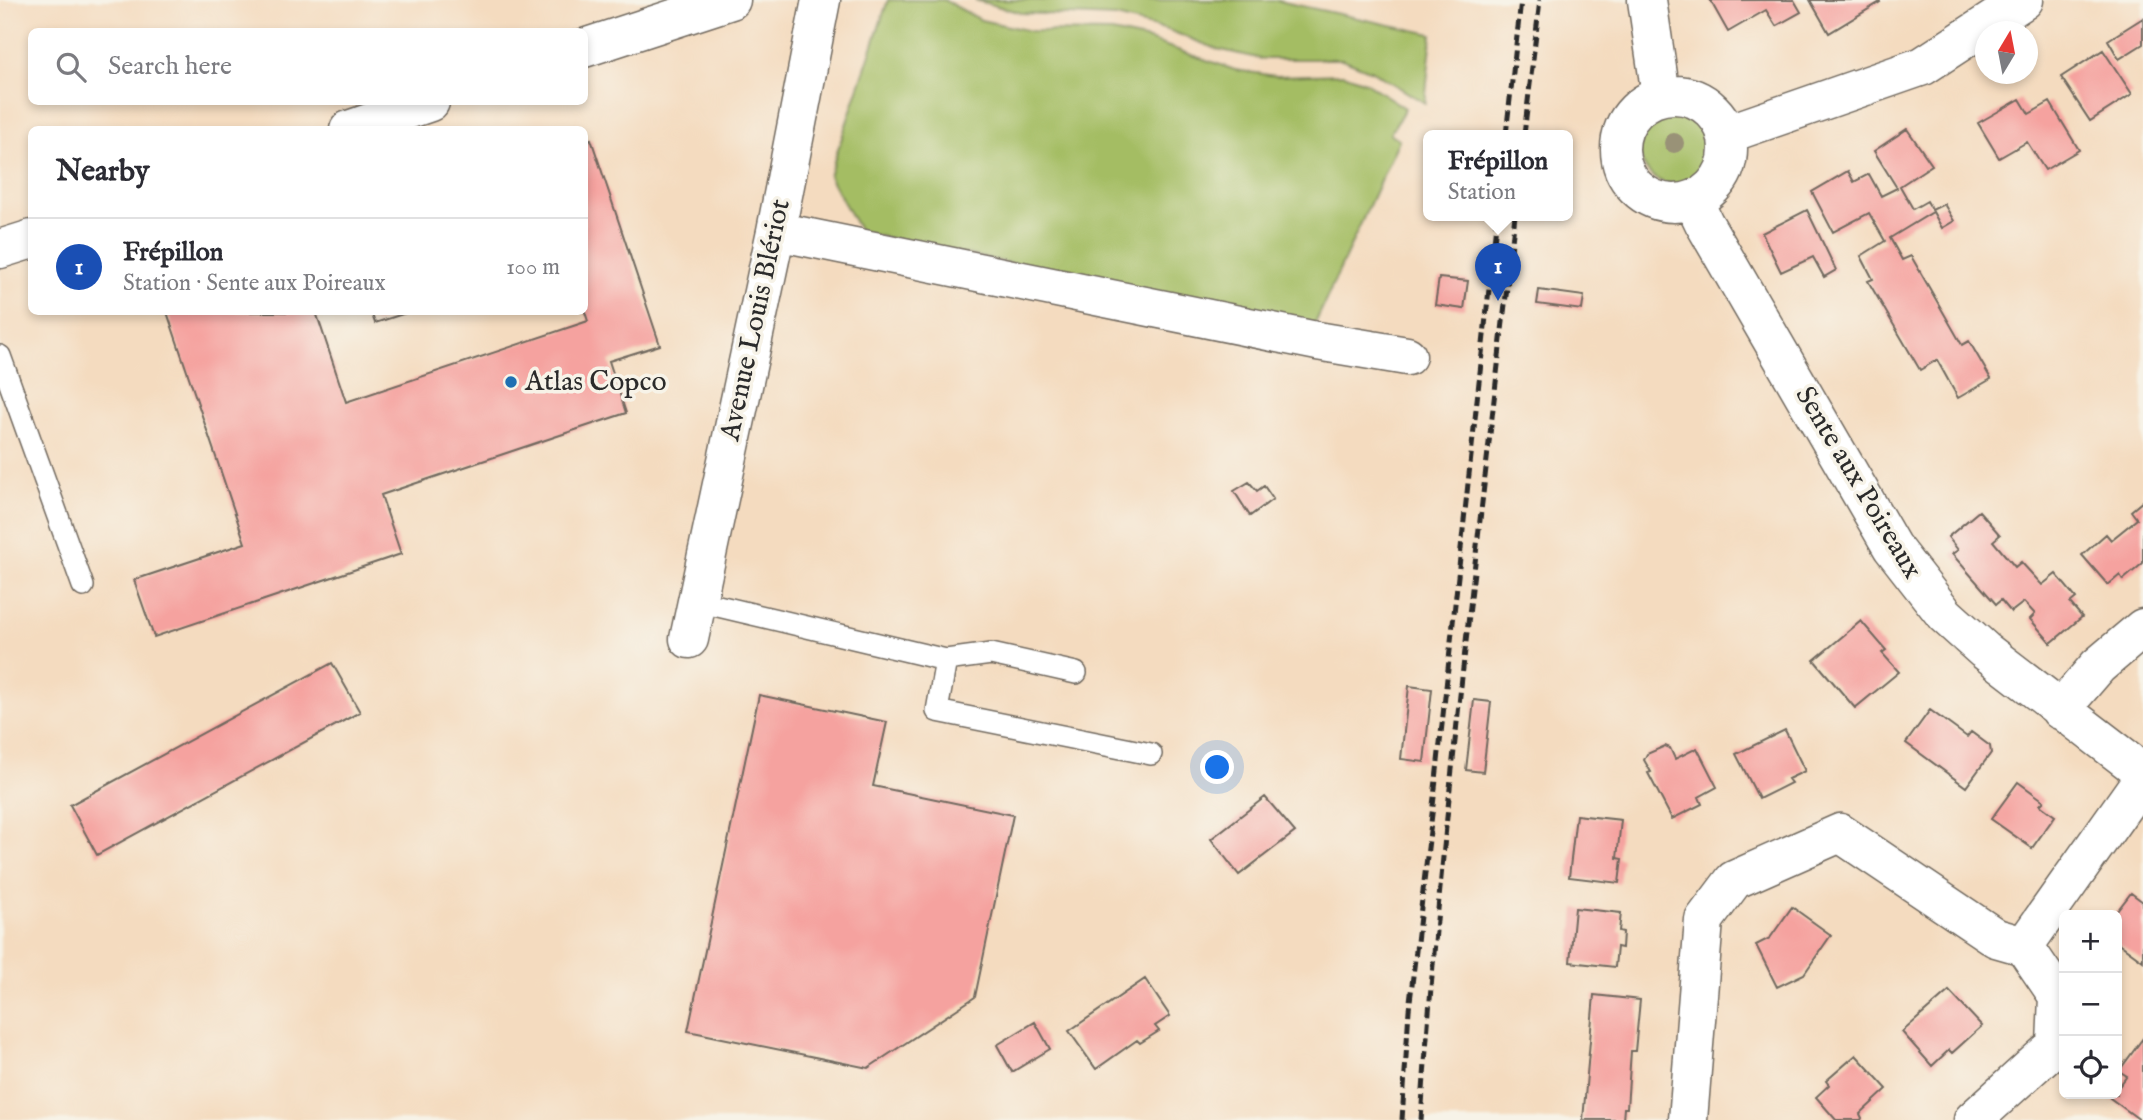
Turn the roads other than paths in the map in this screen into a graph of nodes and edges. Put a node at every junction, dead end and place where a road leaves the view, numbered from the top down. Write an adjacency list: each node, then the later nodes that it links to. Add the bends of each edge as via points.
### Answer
1 (731, 0): 5 (street)
2 (821, 0): 11 (street, Avenue Louis Blériot)
3 (1647, 0): 6 (street)
4 (2024, 0): 9 (street, via 1923,66)
5 (588, 47)
6 (1661, 96): 9 (street, via 1694,98 1720,119); 10 (street, via 1640,106 1625,124 1620,138 1624,171 1648,197 1670,203)
7 (421, 105): 8 (street)
8 (361, 126)
9 (1727, 134): 10 (street, via 1729,150 1722,173 1707,192)
10 (1693, 200): 22 (street, Sente aux Poireaux, via 1912,575 1945,615)
11 (776, 231): 15 (street); 17 (street, Avenue Louis Blériot)
12 (28, 240): 13 (street)
13 (0, 250)
14 (0, 356): 16 (lane)
15 (1407, 356)
16 (83, 586)
17 (697, 601): 19 (street, Avenue Louis Blériot); 20 (lane)
18 (2143, 628): 22 (street, via 2098,666)
19 (689, 639)
20 (946, 660): 21 (lane, via 990,654); 23 (lane, via 937,711)
21 (1076, 673)
22 (2060, 710): 24 (street, Sente aux Poireaux)
23 (1151, 754)
24 (2143, 772)
25 (2143, 778): 26 (street)
26 (2024, 946): 27 (street, via 1996,938 1840,833 1734,880 1704,920); 28 (street, via 2058,996 2056,1045)
27 (1688, 1120)
28 (1973, 1120)

